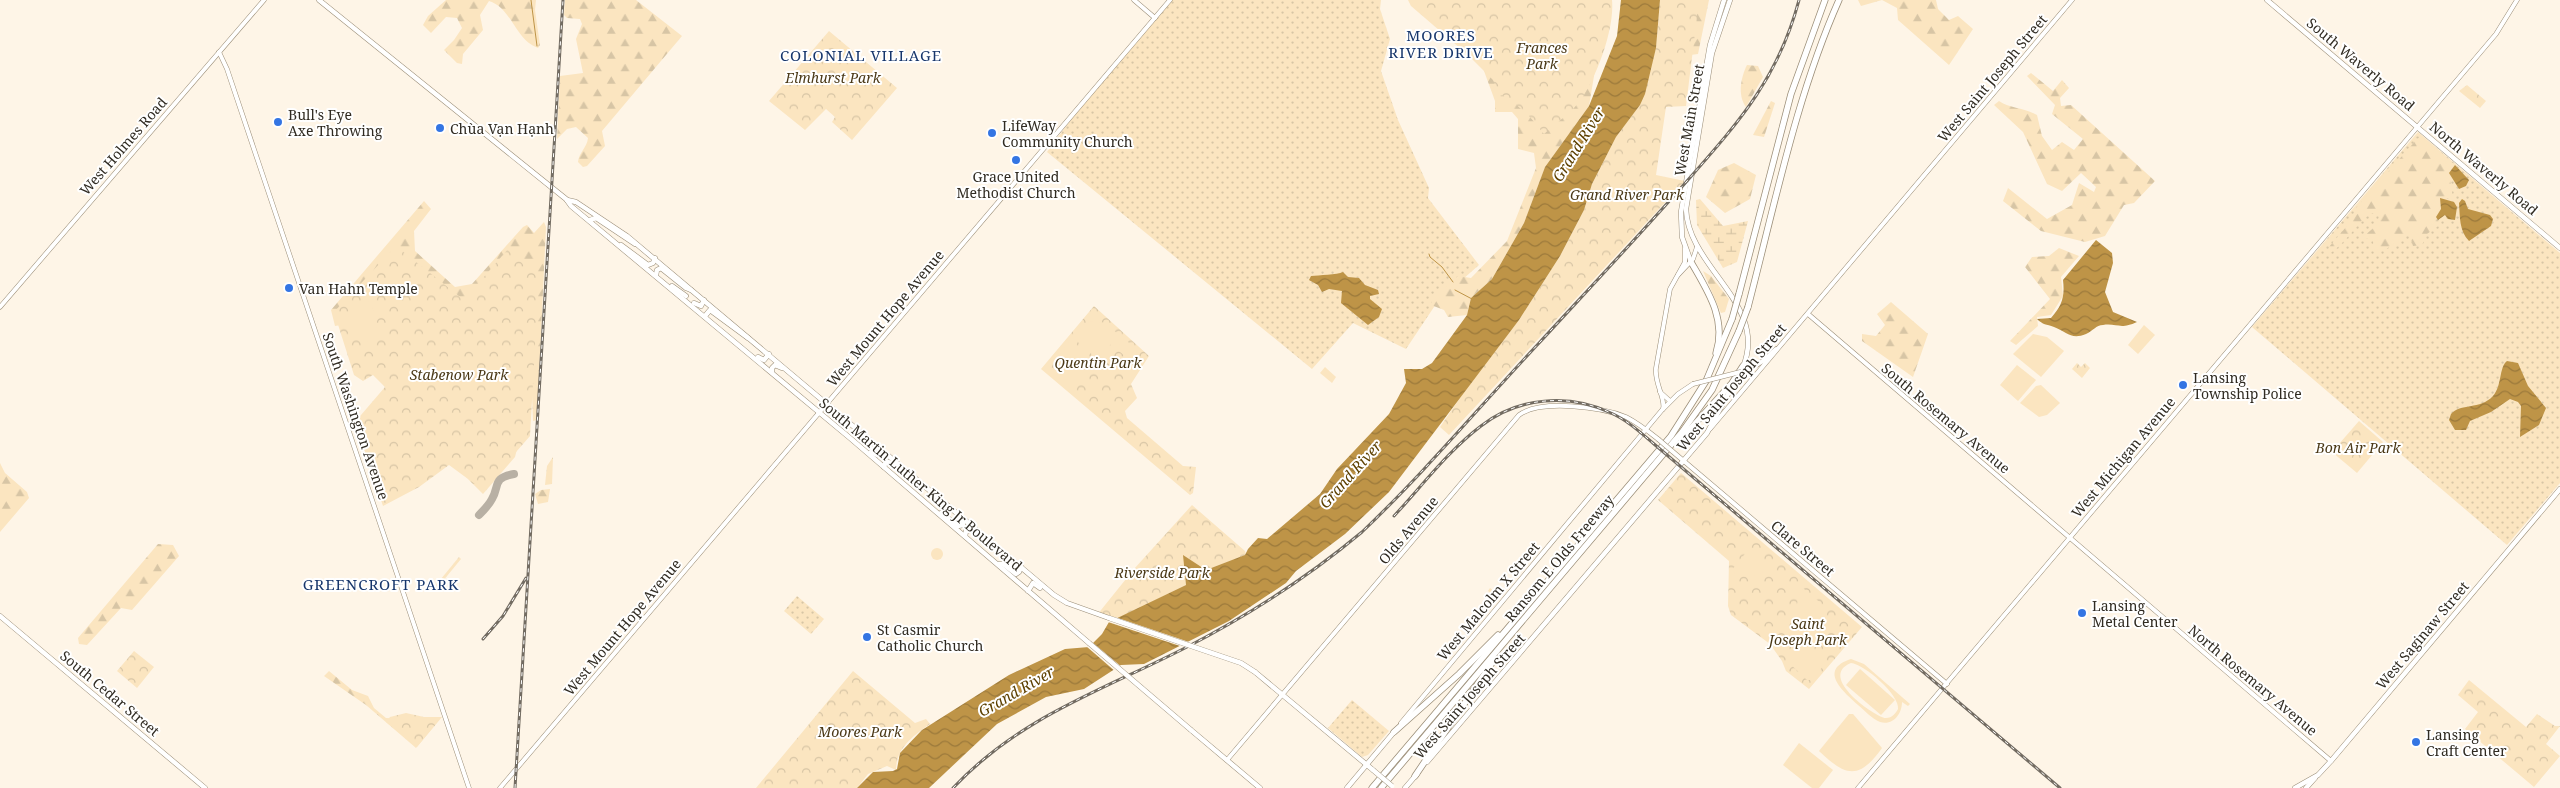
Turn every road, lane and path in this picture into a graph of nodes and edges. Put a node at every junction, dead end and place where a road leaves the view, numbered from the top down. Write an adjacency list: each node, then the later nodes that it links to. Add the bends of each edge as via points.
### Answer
1 (264, 0): 14 (street, West Holmes Road)
2 (319, 0): 16 (main road, South Martin Luther King Jr Boulevard)
3 (1134, 0): 12 (street)
4 (1170, 0): 12 (street, West Mount Hope Avenue)
5 (1724, 0): 13 (main road)
6 (1730, 0): 13 (main road)
7 (1826, 0): 43 (highway, bridge, via 1791,94 1732,319 1717,359)
8 (1840, 0): 54 (highway, Ransom E Olds Freeway, bridge, via 1797,117 1739,332 1703,404)
9 (2072, 0): 31 (street, West Saint Joseph Street)
10 (2267, 0): 15 (main road, South Waverly Road)
11 (2517, 0): 15 (street, West Michigan Avenue, via 2496,34)
12 (1155, 18): 42 (street, West Mount Hope Avenue)
13 (1714, 38): 20 (main road, West Main Street, via 1686,203 1688,226); 21 (main road, West Main Street, via 1681,212)
14 (219, 52): 30 (street, West Holmes Road); 77 (street, South Washington Avenue, via 228,69)
15 (2417, 126): 22 (main road, North Waverly Road); 58 (street, West Michigan Avenue)
16 (566, 199): 17 (main road, South Martin Luther King Jr Boulevard); 19 (main road, South Martin Luther King Jr Boulevard, via 599,216)
17 (590, 220): 18 (main road, South Martin Luther King Jr Boulevard); 19 (main road, via 596,218)
18 (618, 243): 23 (main road, via 648,265); 25 (main road, South Martin Luther King Jr Boulevard)
19 (641, 247): 23 (main road, South Martin Luther King Jr Boulevard)
20 (1697, 247): 24 (street, West Main Street); 37 (main road, via 1733,297 1745,320)
21 (1685, 248): 24 (main road, West Main Street); 26 (street, West Main Street, via 1684,263)
22 (2560, 248)
23 (655, 258): 28 (main road, South Martin Luther King Jr Boulevard)
24 (1691, 262): 26 (street, West Main Street); 43 (highway, via 1714,305 1720,333 1715,356)
25 (656, 275): 27 (main road, South Martin Luther King Jr Boulevard); 28 (main road, via 661,268)
26 (1675, 278): 39 (street, West Main Street, via 1669,291 1656,368)
27 (666, 284): 29 (main road, via 676,288 697,306); 32 (main road, South Martin Luther King Jr Boulevard)
28 (693, 290): 29 (main road, South Martin Luther King Jr Boulevard)
29 (704, 300): 34 (main road, South Martin Luther King Jr Boulevard)
30 (0, 307)
31 (1808, 314): 35 (street, West Saint Joseph Street); 58 (street, South Rosemary Avenue)
32 (704, 316): 33 (main road, South Martin Luther King Jr Boulevard); 34 (main road, via 710,310)
33 (723, 331): 36 (main road, via 762,360); 38 (main road, South Martin Luther King Jr Boulevard)
34 (752, 340): 36 (main road, South Martin Luther King Jr Boulevard)
35 (1784, 342): 37 (street, via 1766,359); 48 (street, West Saint Joseph Street)
36 (769, 354): 40 (main road, South Martin Luther King Jr Boulevard)
37 (1746, 368): 41 (street, bridge, via 1693,384); 48 (main road); 54 (highway)
38 (772, 372): 40 (main road, via 776,365 807,390); 45 (main road, South Martin Luther King Jr Boulevard)
39 (1657, 388): 41 (street); 44 (street, West Main Street, via 1664,404)
40 (815, 392): 42 (main road, South Martin Luther King Jr Boulevard)
41 (1670, 401): 44 (street)
42 (828, 403): 45 (street, West Mount Hope Avenue); 49 (main road, South Martin Luther King Jr Boulevard)
43 (1691, 406): 62 (highway, Ransom E Olds Freeway, via 1658,451)
44 (1662, 410): 47 (street)
45 (819, 412): 46 (main road, South Martin Luther King Jr Boulevard); 78 (street, West Mount Hope Avenue)
46 (836, 426): 49 (main road, via 875,455); 51 (main road, South Martin Luther King Jr Boulevard)
47 (1646, 429): 50 (street, Clare Street, bridge); 68 (street, Olds Avenue, via 1620,415 1575,408 1534,408 1519,415); 69 (street, West Malcolm X Street)
48 (1707, 433): 50 (main road, West Saint Joseph Street)
49 (881, 448): 52 (main road, South Martin Luther King Jr Boulevard)
50 (1684, 461): 67 (street, Clare Street); 74 (main road, West Saint Joseph Street)
51 (884, 467): 52 (main road, via 886,460 891,461 914,481); 55 (main road, South Martin Luther King Jr Boulevard)
52 (923, 484): 56 (main road, South Martin Luther King Jr Boulevard)
53 (2560, 489): 71 (main road, West Saginaw Street)
54 (1627, 498): 65 (highway, Ransom E Olds Freeway)
55 (938, 513): 56 (main road, via 960,526); 57 (main road, South Martin Luther King Jr Boulevard)
56 (964, 519): 59 (main road, South Martin Luther King Jr Boulevard)
57 (965, 536): 59 (main road, via 966,531 971,530); 60 (main road, South Martin Luther King Jr Boulevard)
58 (2070, 538): 67 (street, West Michigan Avenue); 71 (street, North Rosemary Avenue)
59 (988, 539): 61 (main road, South Martin Luther King Jr Boulevard)
60 (997, 564): 61 (main road, via 1016,574); 63 (main road, South Martin Luther King Jr Boulevard)
61 (1020, 567): 64 (main road, South Martin Luther King Jr Boulevard)
62 (1544, 586): 69 (highway, via 1467,666); 81 (highway, Ransom E Olds Freeway)
63 (1028, 591): 64 (main road, via 1034,584); 70 (main road, South Martin Luther King Jr Boulevard, bridge)
64 (1054, 595): 68 (main road, South Martin Luther King Jr Boulevard, bridge, via 1067,603 1241,663)
65 (1535, 606): 74 (highway, via 1481,676); 82 (highway, Ransom E Olds Freeway)
66 (0, 616): 76 (main road, South Cedar Street)
67 (1947, 684): 84 (street, West Michigan Avenue)
68 (1283, 695): 70 (street, Olds Avenue); 72 (main road, South Martin Luther King Jr Boulevard)
69 (1394, 732): 72 (main road, West Malcolm X Street)
70 (1227, 760): 79 (main road, South Martin Luther King Jr Boulevard)
71 (2331, 762): 73 (main road, West Saginaw Street)
72 (1366, 764): 75 (main road, South Martin Luther King Jr Boulevard, bridge); 80 (main road, West Malcolm X Street)
73 (2318, 775): 85 (main road, West Saginaw Street); 86 (main road)
74 (1415, 776): 83 (main road, West Saint Joseph Street)
75 (1393, 787)
76 (204, 788)
77 (469, 788)
78 (500, 788)
79 (1260, 788)
80 (1347, 788)
81 (1372, 788)
82 (1381, 788)
83 (1405, 788)
84 (1858, 788)
85 (2295, 788)
86 (2306, 788)

